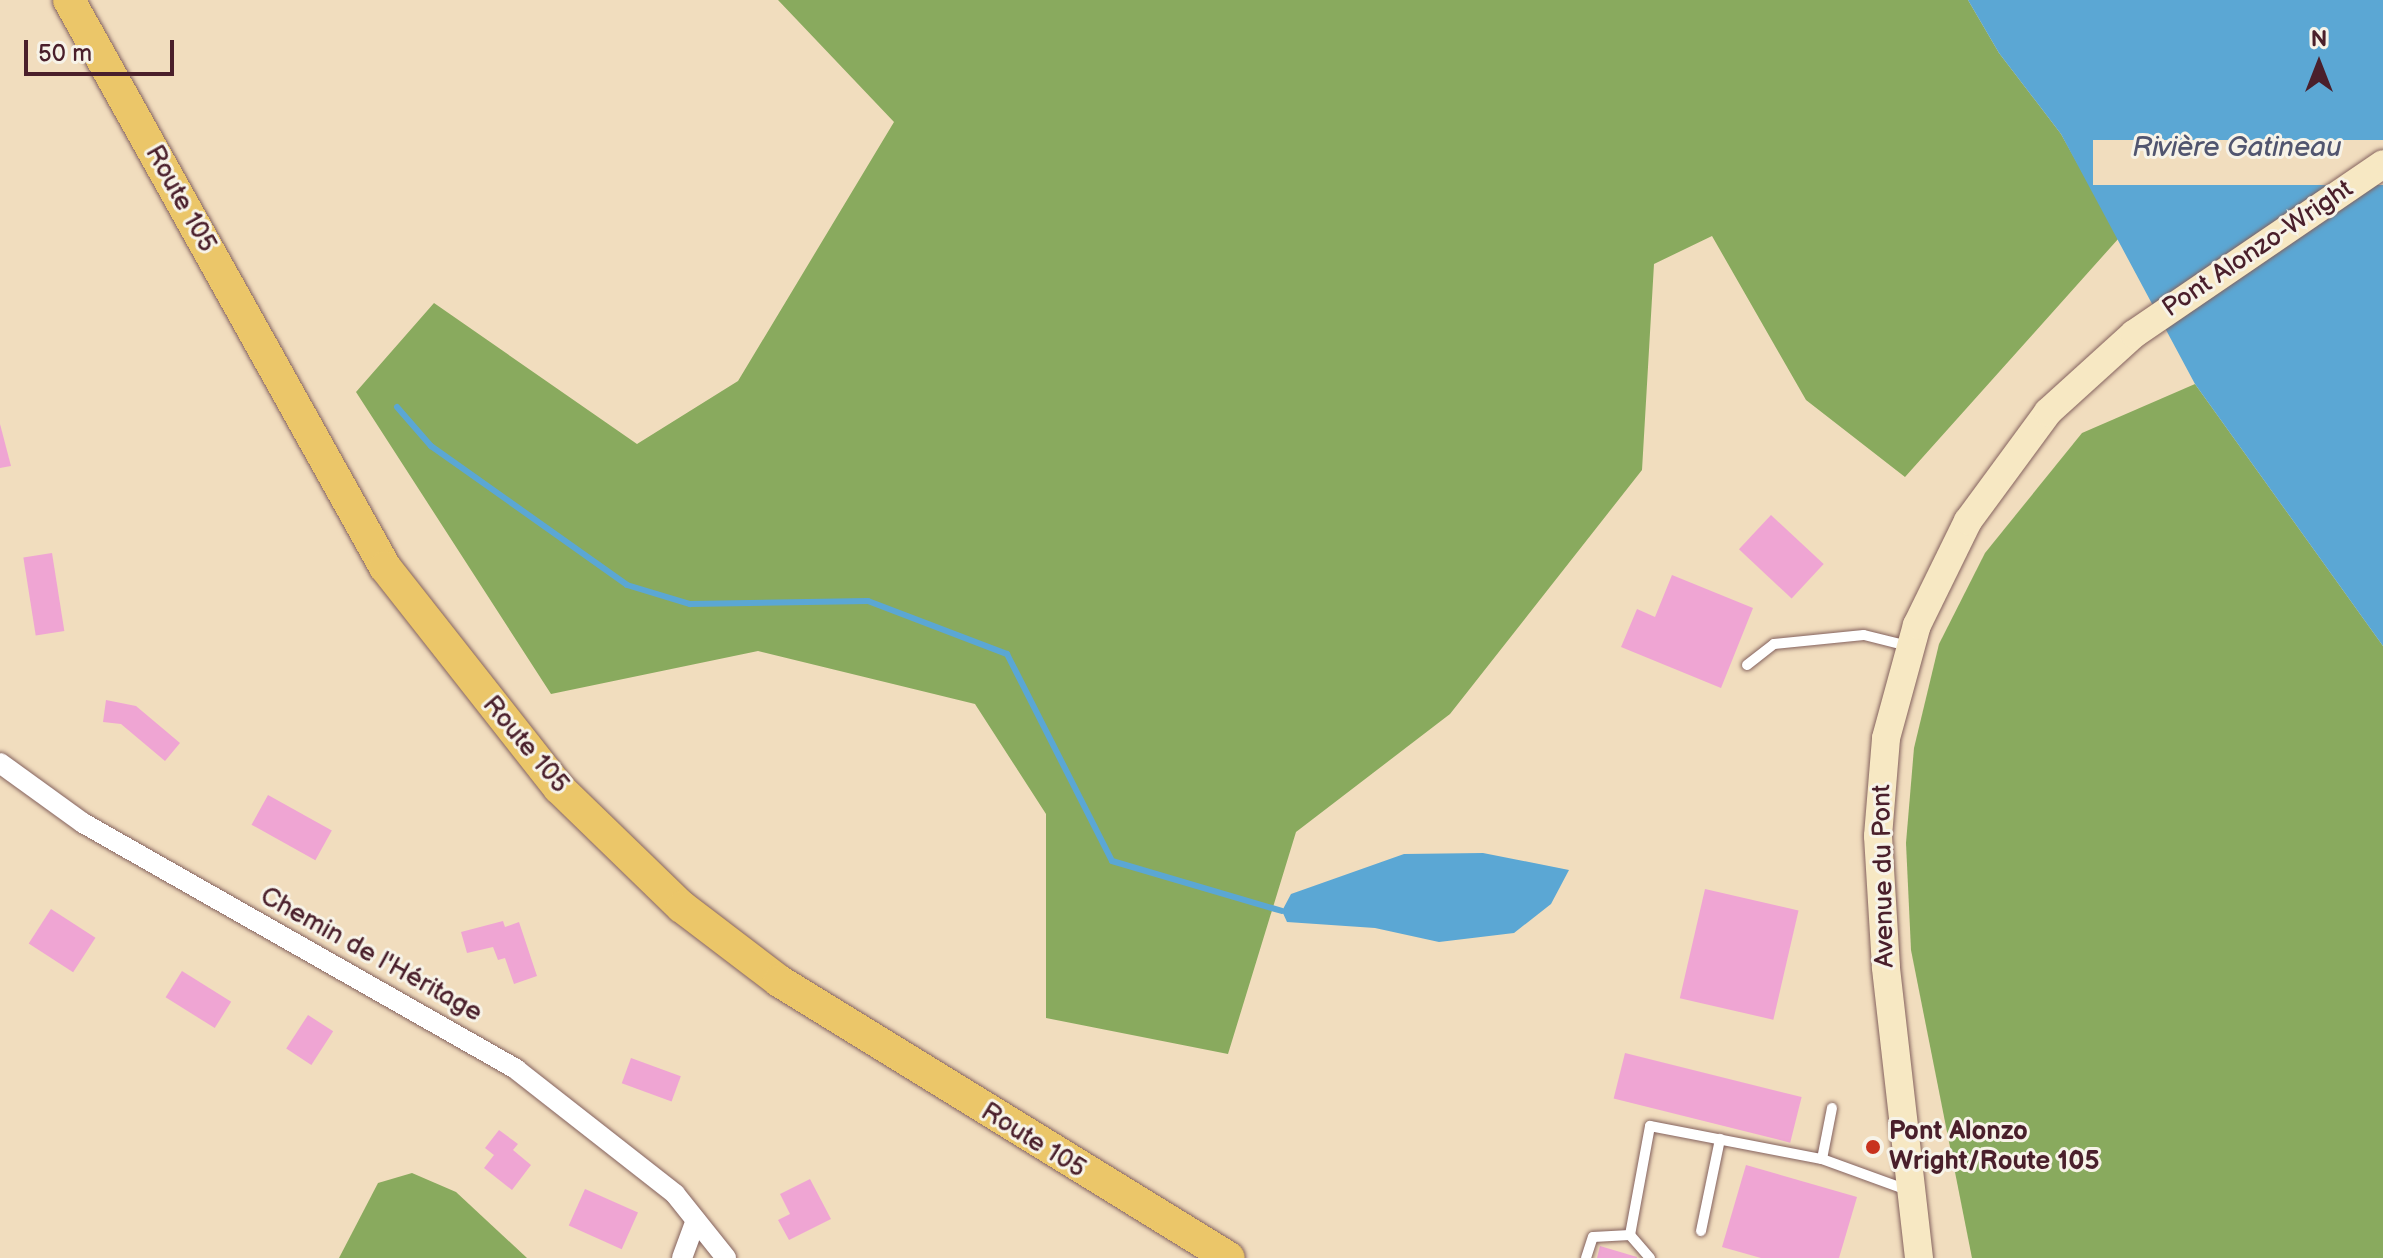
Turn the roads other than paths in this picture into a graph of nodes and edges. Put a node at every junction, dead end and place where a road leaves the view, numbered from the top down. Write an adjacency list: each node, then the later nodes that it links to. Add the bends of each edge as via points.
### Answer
1 (69, 0): 16 (main road, Route 105, via 385,567 559,788 682,907 779,981)
2 (2383, 164): 3 (main road, Pont Alonzo-Wright)
3 (2134, 334): 4 (main road, Avenue du Pont, via 2024,439 1968,521)
4 (1910, 646): 5 (lane, via 1864,635 1774,644); 10 (main road, Avenue du Pont, via 1886,738 1878,836 1886,967)
5 (1747, 665)
6 (0, 763): 11 (street, Chemin de l'Héritage, via 83,823 517,1070 633,1158)
7 (1832, 1108): 9 (lane)
8 (1720, 1139): 9 (lane); 12 (lane); 13 (lane, via 1650,1126)
9 (1822, 1159): 10 (lane)
10 (1913, 1192): 19 (main road, Avenue du Pont)
11 (696, 1220): 14 (street); 15 (street, Chemin de l'Héritage)
12 (1701, 1231)
13 (1630, 1235): 17 (lane, via 1593,1237); 18 (lane)
14 (682, 1258)
15 (726, 1258)
16 (1229, 1258)
17 (1586, 1258)
18 (1650, 1258)
19 (1919, 1258)

